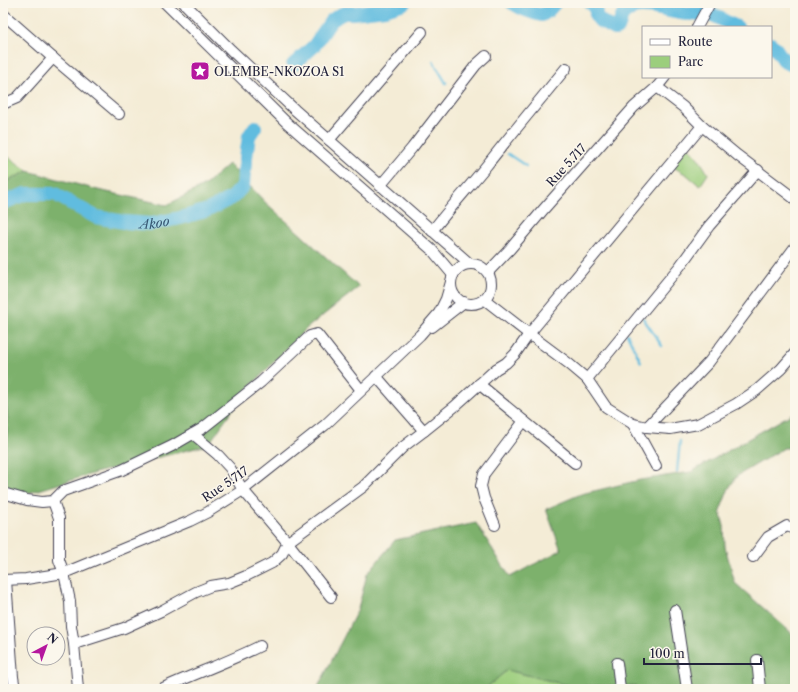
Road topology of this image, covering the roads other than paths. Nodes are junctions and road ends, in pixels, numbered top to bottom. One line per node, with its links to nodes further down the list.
1 (166, 3): 23 (street)
2 (184, 3): 15 (street)
3 (710, 4): 5 (street)
4 (3, 14): 8 (street)
5 (698, 26)
6 (422, 32): 15 (street)
7 (486, 56): 17 (street)
8 (53, 58): 12 (street); 13 (street)
9 (566, 68): 19 (street)
10 (665, 78): 11 (street, Rue 5.717)
11 (657, 87): 14 (street); 22 (street, Rue 5.717)
12 (3, 104)
13 (119, 114)
14 (702, 126): 16 (street); 26 (street)
15 (329, 140): 17 (street)
16 (758, 170): 18 (street); 30 (street)
17 (380, 186): 19 (street)
18 (795, 199)
19 (432, 231): 21 (street)
20 (795, 247): 35 (street)
21 (469, 264): 22 (street); 23 (street)
22 (488, 272): 24 (street)
23 (452, 279): 25 (street); 27 (street, Rue 5.717)
24 (484, 299): 25 (street); 26 (street)
25 (464, 302): 27 (street, Rue 5.717)
26 (529, 334): 30 (street); 31 (street)
27 (420, 335): 29 (street, Rue 5.717)
28 (795, 354): 35 (street)
29 (376, 376): 32 (street, Rue 5.717); 36 (street)
30 (587, 379): 34 (street)
31 (479, 384): 33 (street); 36 (street)
32 (361, 390): 37 (street); 40 (street, Rue 5.717)
33 (524, 421): 38 (street); 43 (street)
34 (633, 424): 35 (street); 39 (street)
35 (647, 427)
36 (424, 431): 45 (street)
37 (193, 434): 40 (street); 42 (street)
38 (575, 463)
39 (656, 466)
40 (243, 490): 45 (street); 47 (street, Rue 5.717)
41 (3, 493): 42 (street)
42 (53, 501): 47 (street)
43 (495, 525)
44 (795, 529): 46 (street)
45 (289, 544): 49 (street); 51 (street)
46 (753, 557)
47 (64, 573): 48 (street, Rue 5.717); 51 (street)
48 (4, 580): 55 (street)
49 (331, 596)
50 (675, 610): 59 (street)
51 (74, 644): 56 (street)
52 (260, 646): 57 (street)
53 (757, 660): 60 (street)
54 (617, 663): 58 (street)
55 (15, 689)
56 (78, 689)
57 (161, 689)
58 (620, 689)
59 (687, 689)
60 (760, 689)

